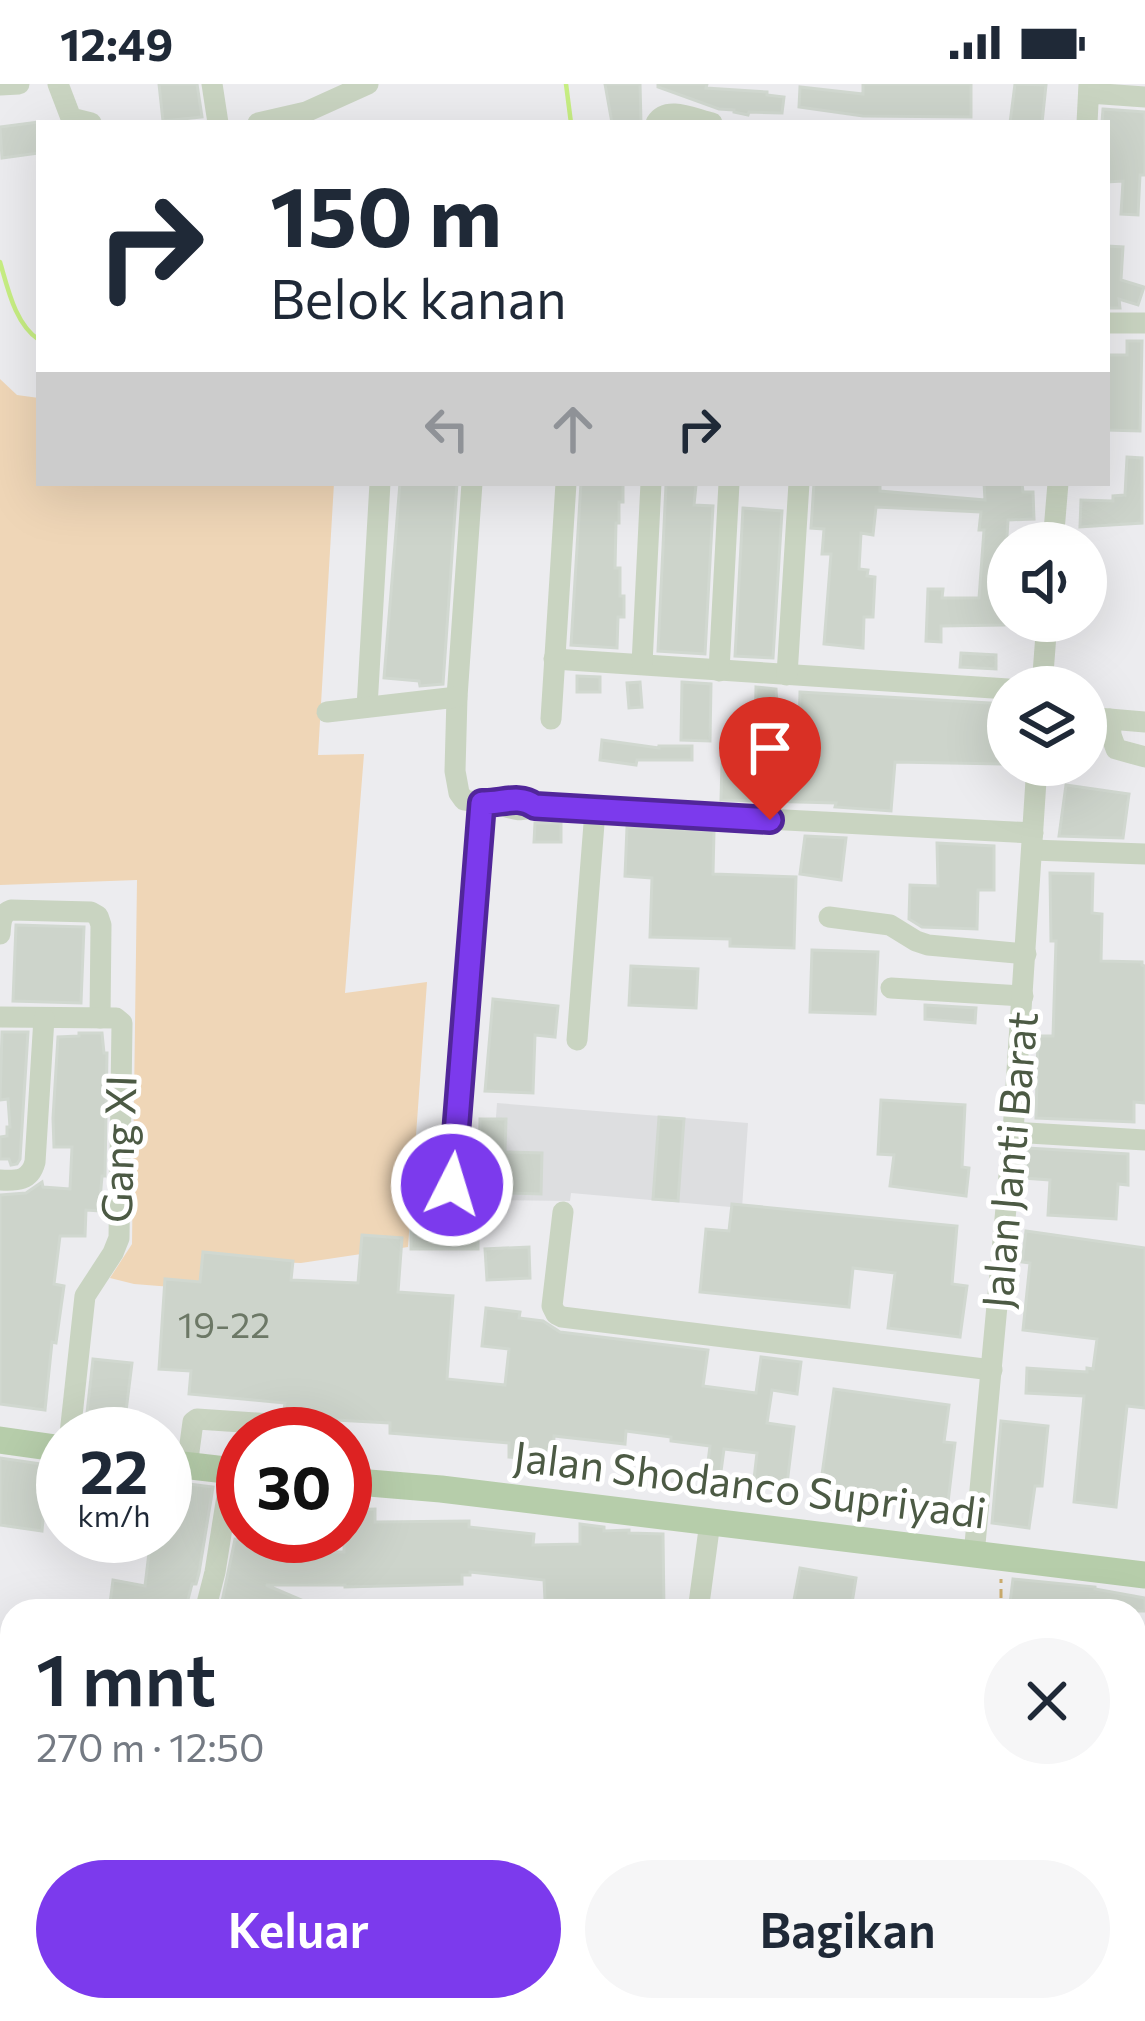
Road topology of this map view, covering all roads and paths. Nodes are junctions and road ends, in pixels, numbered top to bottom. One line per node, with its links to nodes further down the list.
1 (19, 84): 5 (street)
2 (58, 84): 10 (street)
3 (212, 84): 11 (street)
4 (368, 84): 7 (street)
5 (0, 85)
6 (1089, 88): 8 (street); 14 (street)
7 (336, 92): 9 (street)
8 (1145, 97)
9 (307, 117)
10 (77, 120)
11 (218, 120)
12 (657, 120): 13 (street)
13 (698, 120)
14 (1087, 120)
15 (1110, 323): 16 (street)
16 (1145, 323)
17 (380, 486): 31 (street)
18 (472, 486): 30 (street)
19 (566, 486): 25 (street)
20 (651, 486): 26 (street)
21 (729, 486): 27 (street)
22 (799, 486): 28 (street)
23 (1058, 486): 24 (street)
24 (1054, 522)
25 (554, 659): 26 (street); 33 (street)
26 (642, 664): 27 (street)
27 (719, 671): 28 (street)
28 (788, 675): 29 (street)
29 (987, 688)
30 (457, 697): 31 (street); 39 (street)
31 (367, 707): 32 (street)
32 (327, 712)
33 (551, 719)
34 (1107, 719): 35 (street)
35 (1110, 719): 36 (street); 37 (street)
36 (1145, 722)
37 (1145, 757)
38 (1036, 786): 41 (street, Jalan Janti Barat)
39 (490, 804): 40 (street); 55 (street)
40 (596, 811): 41 (street); 51 (street)
41 (1032, 842): 42 (street); 45 (street, Jalan Janti Barat)
42 (1145, 854)
43 (829, 916): 45 (street)
44 (0, 934): 50 (street, Gang XI)
45 (1026, 954): 47 (street, Jalan Janti Barat)
46 (891, 988): 47 (street)
47 (1023, 996): 52 (street, Jalan Janti Barat)
48 (0, 1017): 49 (street, Gang XI)
49 (44, 1018): 50 (street, Gang XI); 54 (street)
50 (100, 1018): 58 (street, Gang XI)
51 (577, 1040)
52 (1012, 1132): 53 (street); 57 (street, Jalan Janti Barat)
53 (1145, 1140)
54 (0, 1180)
55 (452, 1185)
56 (562, 1213): 57 (street)
57 (992, 1370): 63 (street, Jalan Janti Barat)
58 (73, 1407)
59 (0, 1440): 60 (main road)
60 (36, 1445)
61 (372, 1484): 62 (main road, Jalan Shodanco Supriyadi)
62 (710, 1522): 63 (main road, Jalan Shodanco Supriyadi); 67 (street)
63 (974, 1555): 65 (main road, Jalan Shodanco Supriyadi)
64 (217, 1563): 66 (street)
65 (1145, 1575)
66 (208, 1599)
67 (700, 1599)

